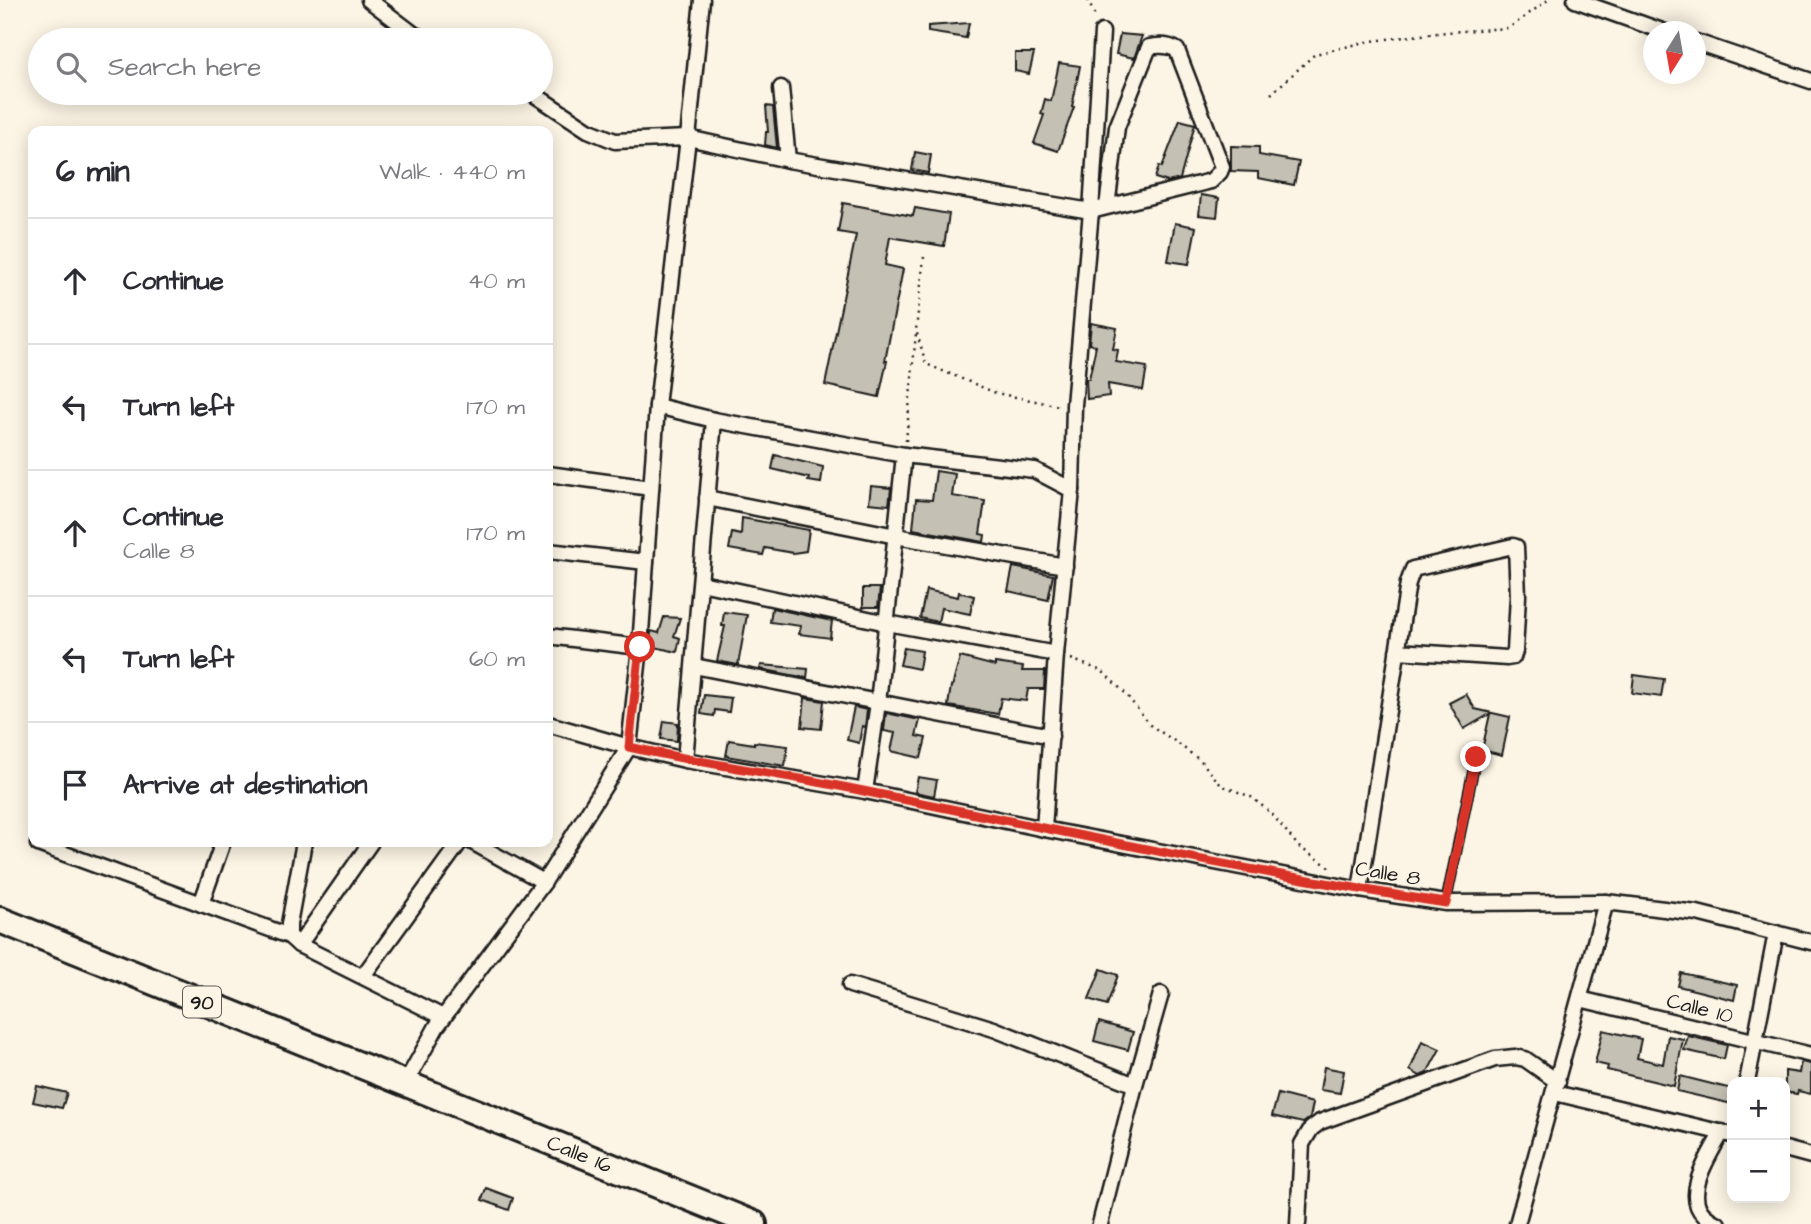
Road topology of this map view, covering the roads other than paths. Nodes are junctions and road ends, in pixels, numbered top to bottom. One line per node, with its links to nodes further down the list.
1 (369, 0): 5 (street)
2 (702, 0): 11 (street)
3 (1575, 0): 4 (street)
4 (1643, 24)
5 (406, 28)
6 (1102, 32): 14 (street)
7 (1706, 45): 8 (street)
8 (1811, 81)
9 (782, 88): 12 (street)
10 (550, 105): 11 (street)
11 (688, 138): 12 (street); 15 (street)
12 (788, 160): 14 (street)
13 (1107, 207): 13 (street); 14 (street)
14 (1091, 211): 20 (street)
15 (657, 406): 16 (street); 19 (street)
16 (714, 421): 17 (street); 21 (street)
17 (904, 455): 20 (street); 22 (street)
18 (553, 475): 19 (street)
19 (651, 488): 24 (street)
20 (1072, 490): 25 (street)
21 (707, 498): 22 (street); 26 (street)
22 (896, 536): 25 (street); 27 (street)
23 (553, 552): 24 (street)
24 (646, 562): 29 (street)
25 (1065, 566): 31 (street)
26 (701, 583): 27 (street); 32 (street)
27 (887, 623): 31 (street); 33 (street)
28 (553, 637): 29 (street)
29 (640, 647): 36 (street)
30 (1397, 651): 30 (street); 48 (street)
31 (1056, 654): 35 (street)
32 (694, 666): 33 (street); 38 (street)
33 (878, 704): 35 (street); 39 (street)
34 (553, 725): 36 (street, Calle 8)
35 (1051, 736): 40 (street)
36 (629, 747): 38 (street, Calle 8); 47 (street)
37 (1476, 757): 50 (lane)
38 (685, 760): 39 (street, Calle 8)
39 (865, 791): 40 (street, Calle 8)
40 (1044, 829): 48 (street, Calle 8)
41 (46, 847): 51 (street)
42 (220, 847): 51 (street)
43 (303, 847): 54 (street)
44 (367, 847): 54 (street)
45 (456, 847): 56 (street)
46 (481, 847): 47 (street)
47 (544, 881): 60 (street)
48 (1360, 888): 50 (street, Calle 8)
49 (1606, 902): 50 (street, Calle 8); 53 (street, Calle 8); 59 (street)
50 (1446, 903)
51 (201, 904): 54 (street)
52 (0, 920): 64 (highway, 90)
53 (1776, 933): 55 (street, Calle 8); 61 (street)
54 (294, 940): 56 (street)
55 (1811, 942)
56 (363, 976): 60 (street)
57 (850, 985): 65 (street)
58 (1161, 994): 65 (street)
59 (1580, 999): 61 (street, Calle 10); 66 (street)
60 (440, 1021): 64 (street)
61 (1755, 1042): 62 (street, Calle 10); 63 (street)
62 (1811, 1055)
63 (1748, 1077)
64 (405, 1084): 70 (highway, Calle 16 / 90)
65 (1135, 1085): 71 (street)
66 (1556, 1088): 67 (street); 72 (street); 73 (street)
67 (1727, 1134): 74 (street)
68 (1790, 1150): 69 (street)
69 (1811, 1156)
70 (739, 1221)
71 (1100, 1224)
72 (1298, 1224)
73 (1517, 1224)
74 (1718, 1224)

